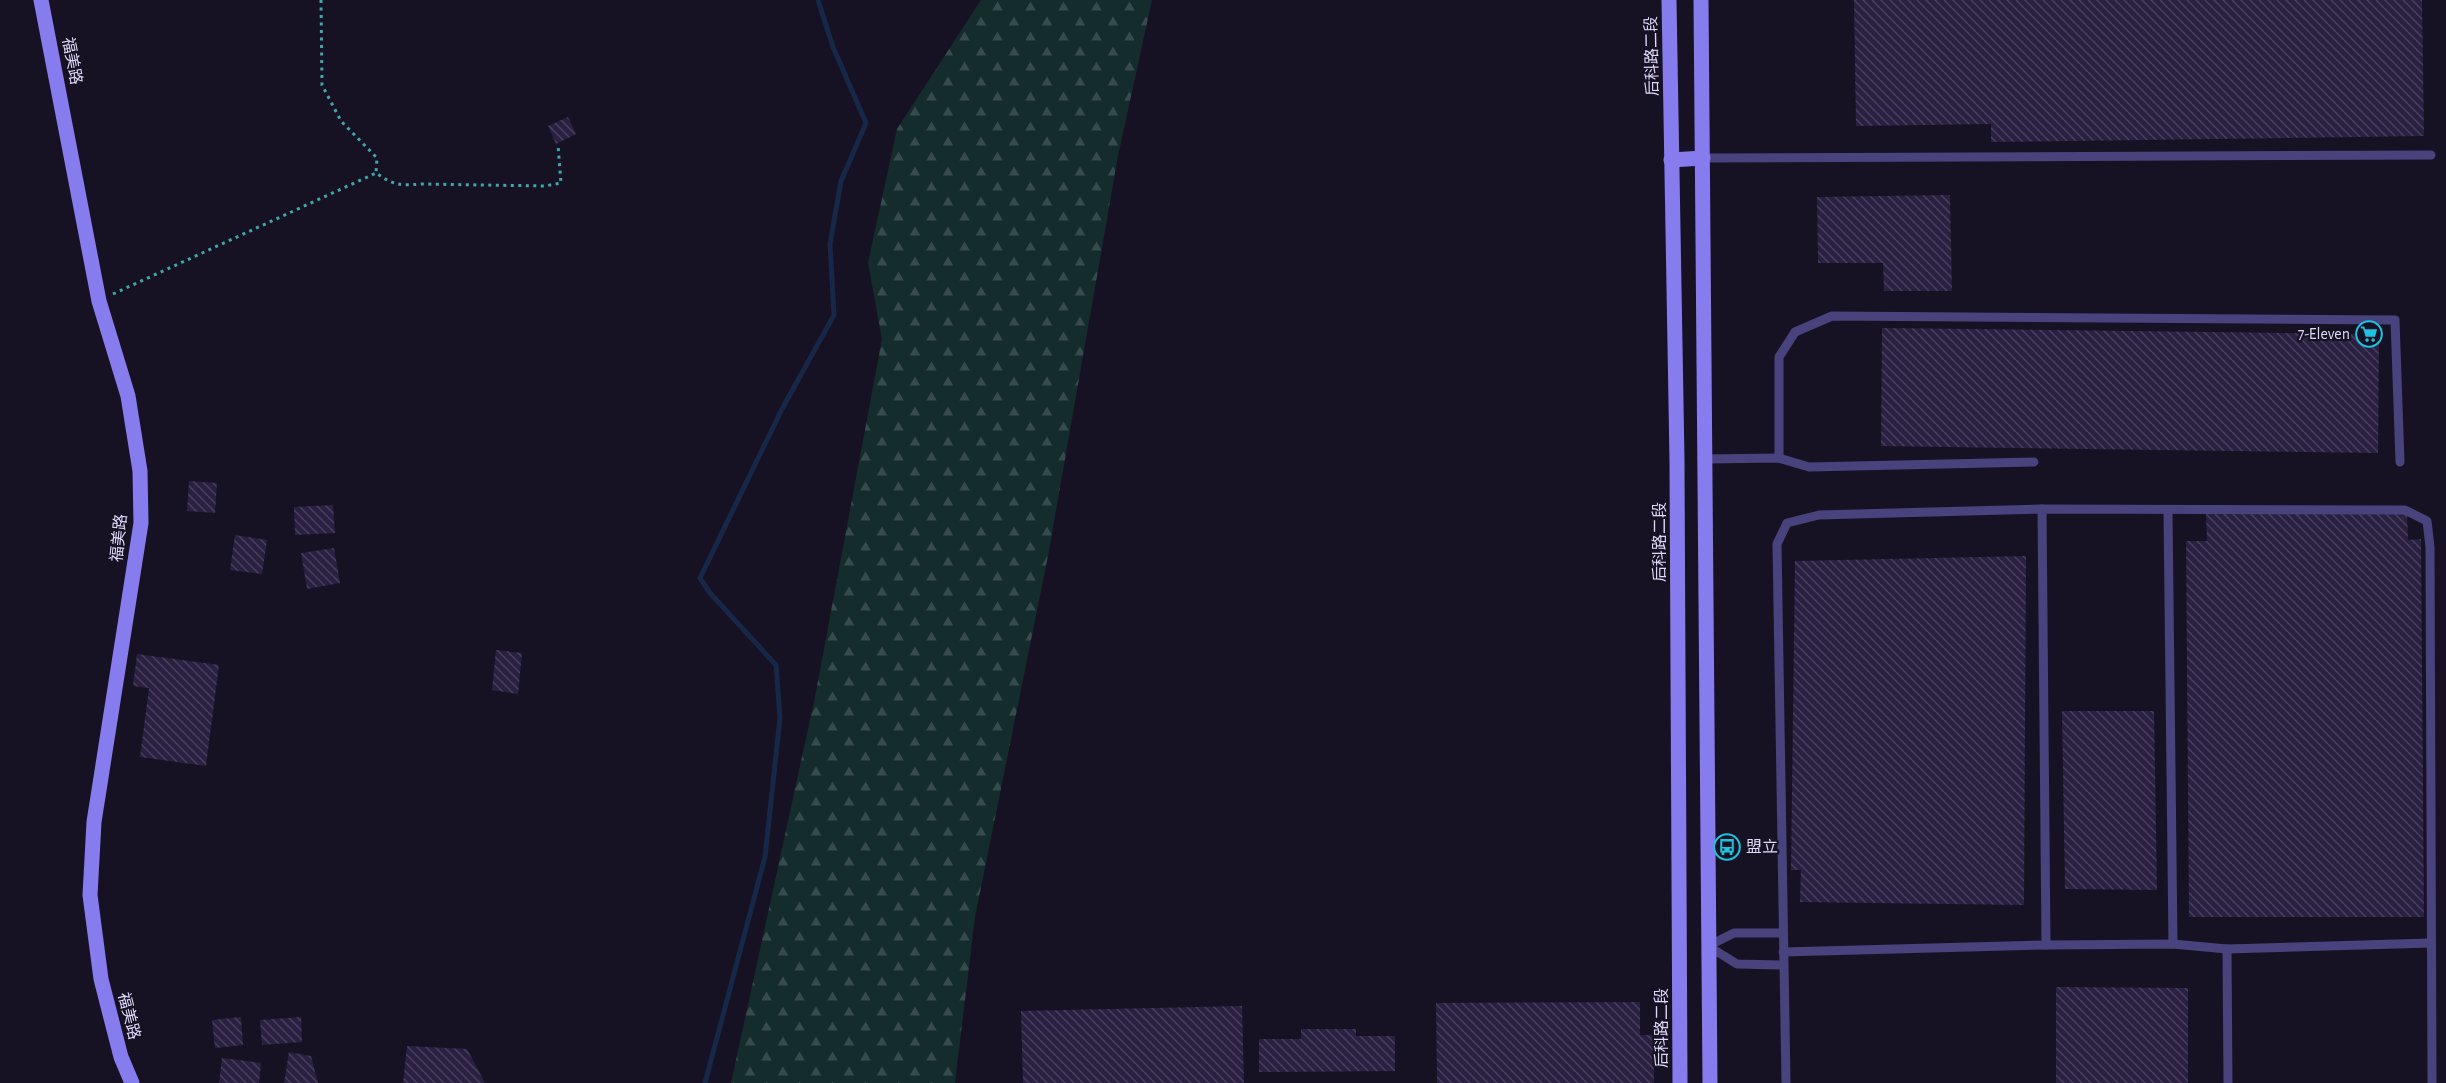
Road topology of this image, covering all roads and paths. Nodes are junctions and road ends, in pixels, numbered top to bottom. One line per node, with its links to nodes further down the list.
1 (42, 0): 10 (street, 福美路)
2 (321, 0): 9 (path)
3 (1669, 0): 8 (street, 后科路二段)
4 (1701, 0): 7 (street)
5 (558, 145): 9 (path)
6 (2431, 155): 7 (lane)
7 (1703, 158): 8 (street); 12 (street)
8 (1671, 159): 21 (street, 后科路二段)
9 (376, 172): 10 (path)
10 (99, 301): 26 (street, 福美路)
11 (1779, 458): 12 (lane); 13 (lane); 14 (lane)
12 (1705, 459): 22 (street)
13 (2034, 462)
14 (2400, 462)
15 (2042, 509): 16 (lane); 17 (lane); 20 (lane)
16 (2168, 511): 18 (lane); 19 (lane)
17 (1784, 933): 22 (lane); 24 (lane)
18 (2430, 943): 23 (lane); 31 (lane)
19 (2173, 944): 20 (lane); 23 (lane)
20 (2046, 945): 24 (lane)
21 (1680, 946): 22 (street); 27 (street, 后科路二段)
22 (1708, 946): 25 (lane); 28 (street)
23 (2227, 950): 30 (lane)
24 (1783, 952): 25 (lane)
25 (1783, 965): 29 (lane)
26 (132, 1083)
27 (1680, 1083)
28 (1710, 1083)
29 (1786, 1083)
30 (2228, 1083)
31 (2432, 1083)

